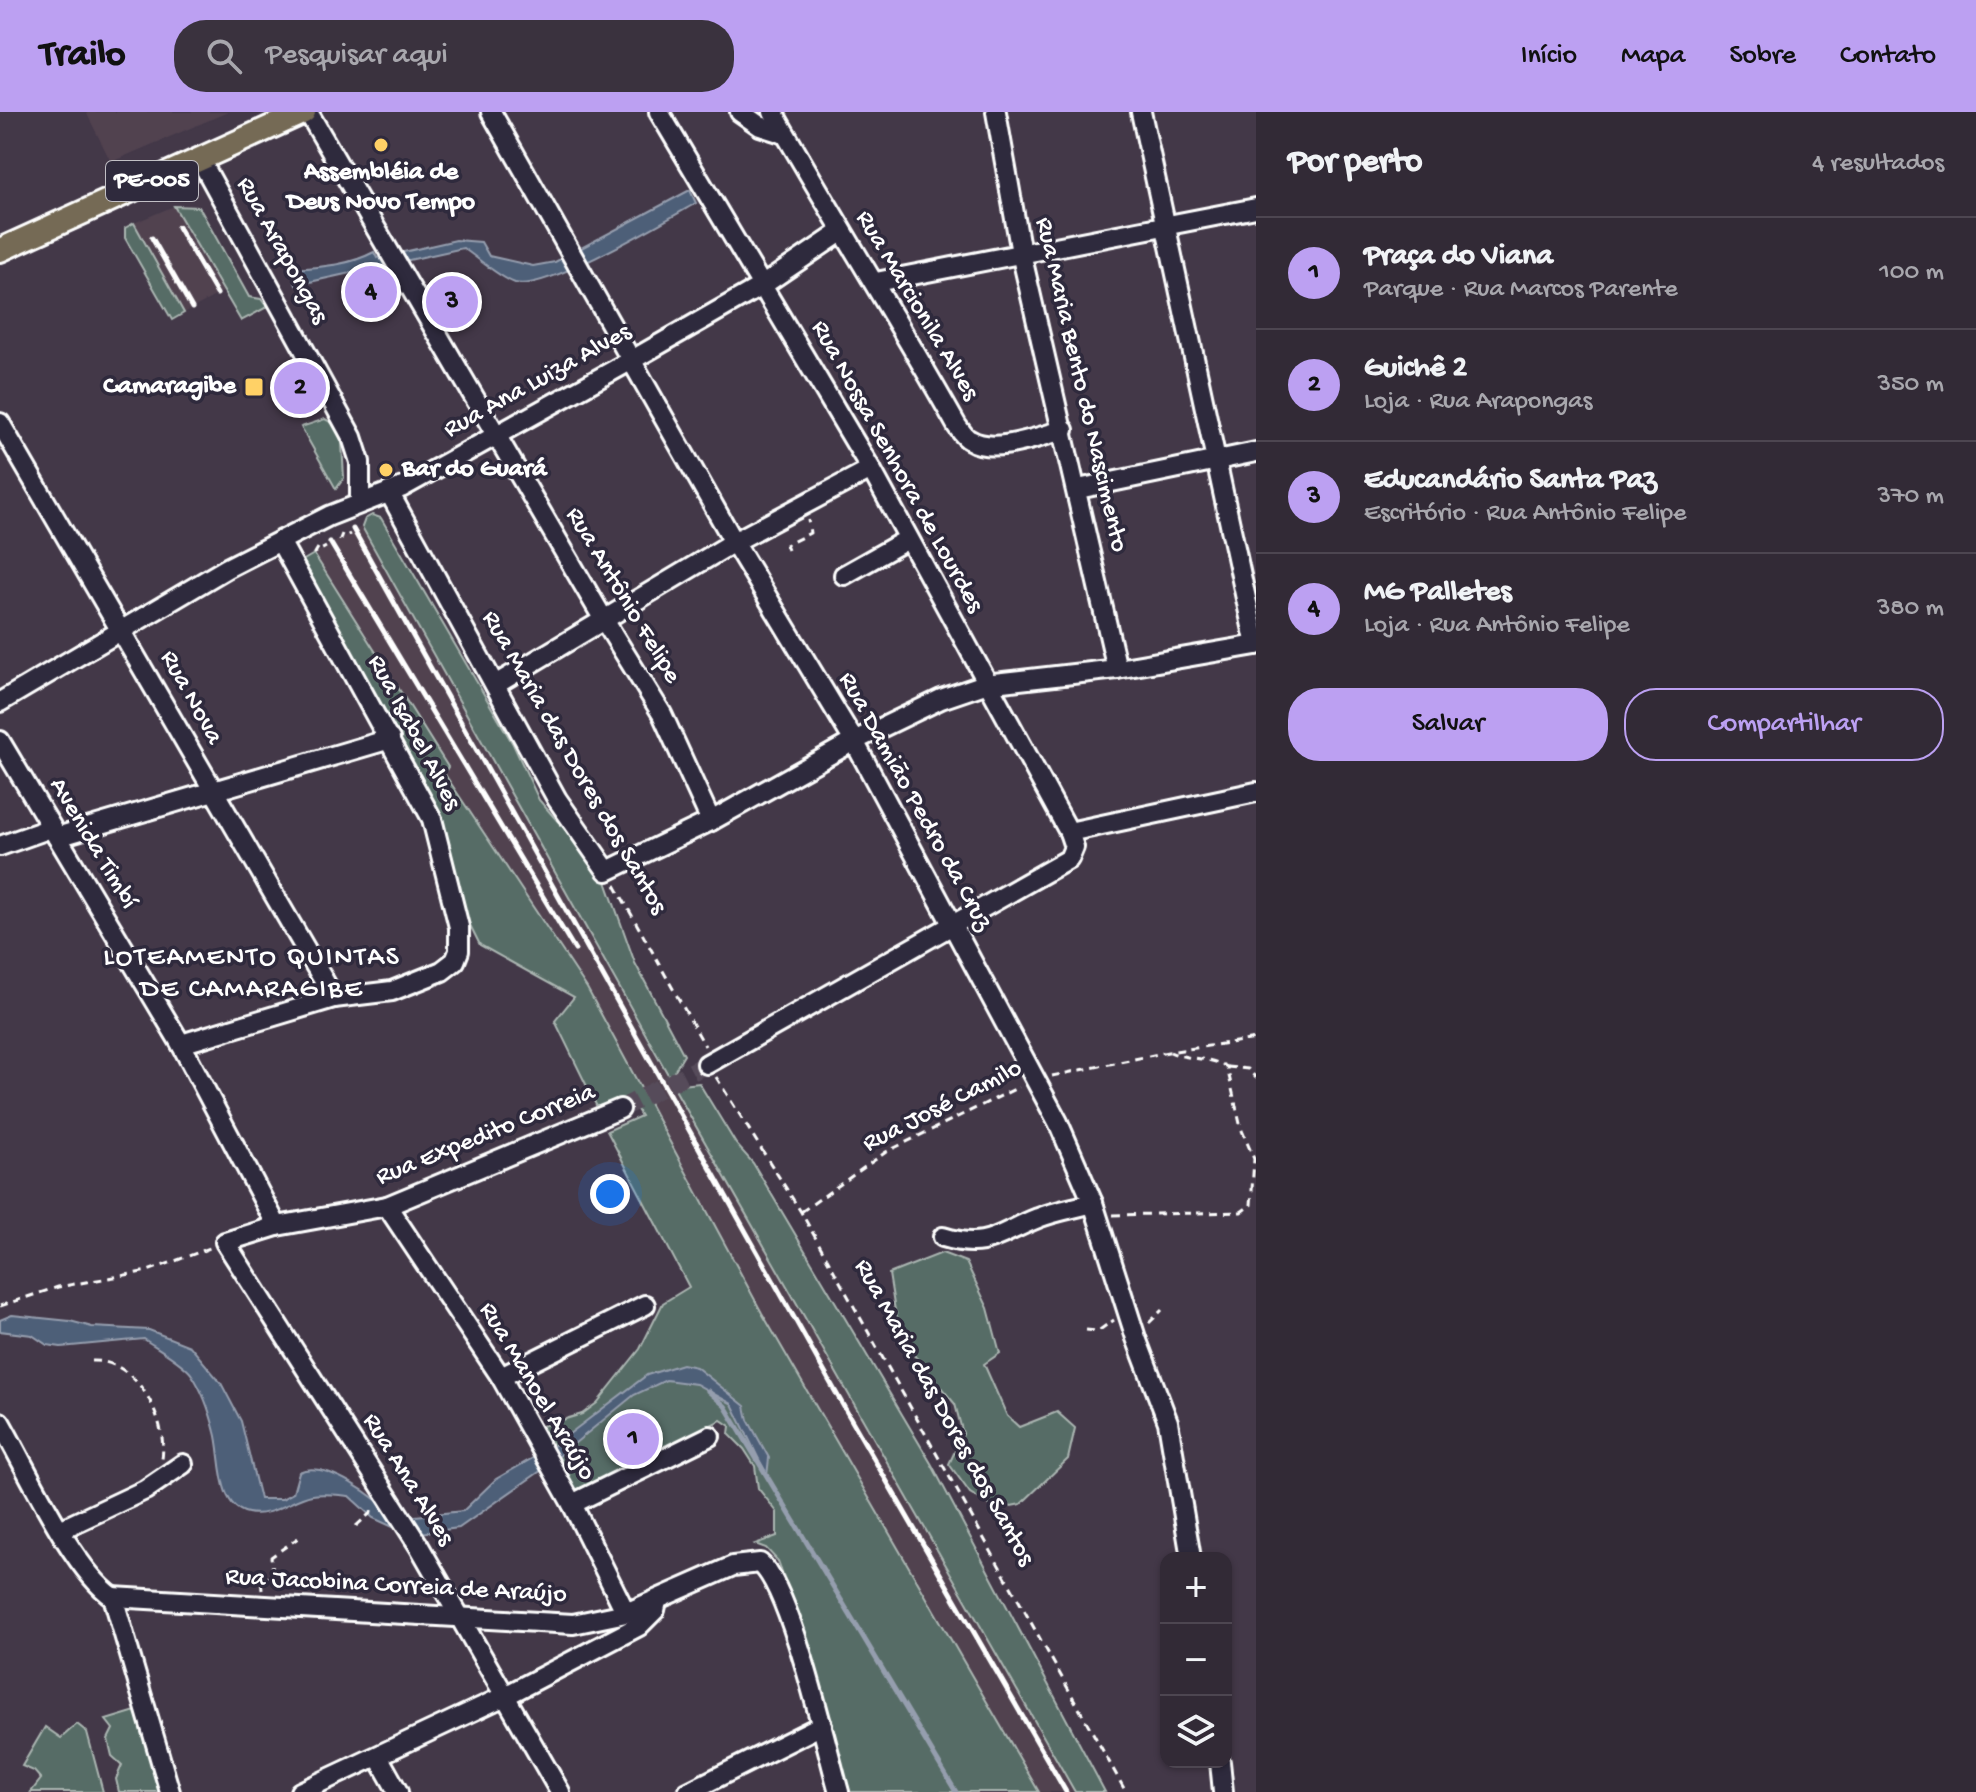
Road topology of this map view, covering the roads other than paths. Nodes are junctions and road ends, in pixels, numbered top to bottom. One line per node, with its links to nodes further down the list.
1 (306, 112): 9 (main road, PE-005); 20 (street, Rua Antônio Felipe)
2 (491, 112): 17 (street, Rua Damião Pedro da Cruz)
3 (659, 112): 16 (street, Rua Nossa Senhora de Lourdes)
4 (740, 112): 8 (street)
5 (773, 112): 8 (street, Rua Marcionila Alves)
6 (996, 112): 14 (street, Rua Maria Bento do Nascimento)
7 (1141, 112): 11 (street)
8 (785, 134): 12 (street, Rua Marcionila Alves)
9 (200, 159): 13 (main road, PE-005); 26 (street, Rua Arapongas)
10 (1256, 208): 11 (street)
11 (1164, 226): 14 (street); 22 (street)
12 (841, 232): 15 (street, Rua Marcionila Alves); 16 (street, Rua Ana Luiza Alves)
13 (0, 250)
14 (1021, 253): 15 (street); 19 (street, Rua Maria Bento do Nascimento)
15 (876, 282): 19 (street, Rua Marcionila Alves)
16 (763, 285): 17 (street, Rua Ana Luiza Alves); 23 (street, Rua Nossa Senhora de Lourdes)
17 (632, 360): 20 (street, Rua Ana Luiza Alves); 29 (street, Rua Damião Pedro da Cruz)
18 (0, 423): 32 (street, Rua Nova)
19 (1064, 430): 24 (street, Rua Maria Bento do Nascimento)
20 (497, 435): 25 (street, Rua Ana Luiza Alves); 31 (street, Rua Antônio Felipe)
21 (1256, 452): 22 (street)
22 (1215, 462): 24 (street); 33 (street)
23 (871, 469): 27 (street, Rua Nossa Senhora de Lourdes); 29 (street)
24 (1078, 489): 34 (street, Rua Maria Bento do Nascimento)
25 (389, 492): 26 (street, Rua Ana Luiza Alves); 36 (street, Rua Maria das Dores dos Santos)
26 (360, 502): 28 (street, Rua Ana Luiza Alves)
27 (908, 539): 30 (street); 35 (street, Rua Nossa Senhora de Lourdes)
28 (280, 541): 32 (street, Rua Ana Luiza Alves); 38 (street, Rua Isabel Alves)
29 (734, 542): 31 (street); 40 (street, Rua Damião Pedro da Cruz)
30 (844, 575)
31 (604, 620): 36 (street); 43 (street, Rua Antônio Felipe)
32 (123, 631): 37 (street, Rua Ana Luiza Alves); 41 (street, Rua Nova)
33 (1256, 645): 34 (street)
34 (1117, 669): 35 (street)
35 (985, 684): 40 (street); 45 (street, Rua Nossa Senhora de Lourdes)
36 (495, 685): 43 (street, Rua Maria das Dores dos Santos)
37 (0, 702)
38 (390, 739): 41 (street); 48 (street, Rua Isabel Alves)
39 (0, 741): 44 (street, Avenida Timbí)
40 (854, 741): 43 (street); 47 (street, Rua Damião Pedro da Cruz)
41 (211, 791): 44 (street); 48 (street, Rua Nova)
42 (1255, 794): 45 (street)
43 (711, 821)
44 (54, 832): 46 (street); 49 (street, Avenida Timbí)
45 (1069, 832): 47 (street, Rua Nossa Senhora de Lourdes)
46 (0, 846)
47 (953, 927): 50 (street); 53 (street, Rua Damião Pedro da Cruz)
48 (334, 998): 49 (street, Rua Isabel Alves)
49 (181, 1044): 54 (street, Avenida Timbí)
50 (710, 1062)
51 (620, 1109): 52 (street, Rua Expedito Correia)
52 (387, 1206): 54 (street, Rua Expedito Correia); 58 (street, Rua Manoel Araújo)
53 (1095, 1210): 55 (street); 64 (street, Rua Damião Pedro da Cruz)
54 (277, 1226): 56 (street, Rua Expedito Correia)
55 (943, 1237)
56 (225, 1242): 68 (street, Rua Ana Alves)
57 (645, 1305): 58 (street)
58 (501, 1377): 62 (street, Rua Manoel Araújo)
59 (0, 1422): 63 (street)
60 (710, 1436): 62 (street)
61 (183, 1464): 63 (street)
62 (572, 1504): 67 (street, Rua Manoel Araújo)
63 (60, 1530): 65 (street)
64 (1190, 1552)
65 (113, 1597): 68 (street, Rua Jacobina Correia de Araújo); 73 (street)
66 (657, 1601): 67 (street, Rua Jacobina Correia de Araújo); 69 (street); 70 (street, Rua Jacobina Correia de Araújo)
67 (626, 1613): 68 (street, Rua Jacobina Correia de Araújo)
68 (462, 1618): 69 (street, Rua Ana Alves)
69 (507, 1695): 71 (street); 76 (street, Rua Ana Alves)
70 (822, 1725): 77 (street); 78 (street)
71 (379, 1758): 74 (street); 75 (street)
72 (1221, 1768): 79 (street)
73 (170, 1792)
74 (300, 1792)
75 (398, 1792)
76 (560, 1792)
77 (688, 1792)
78 (839, 1792)
79 (1223, 1792)

